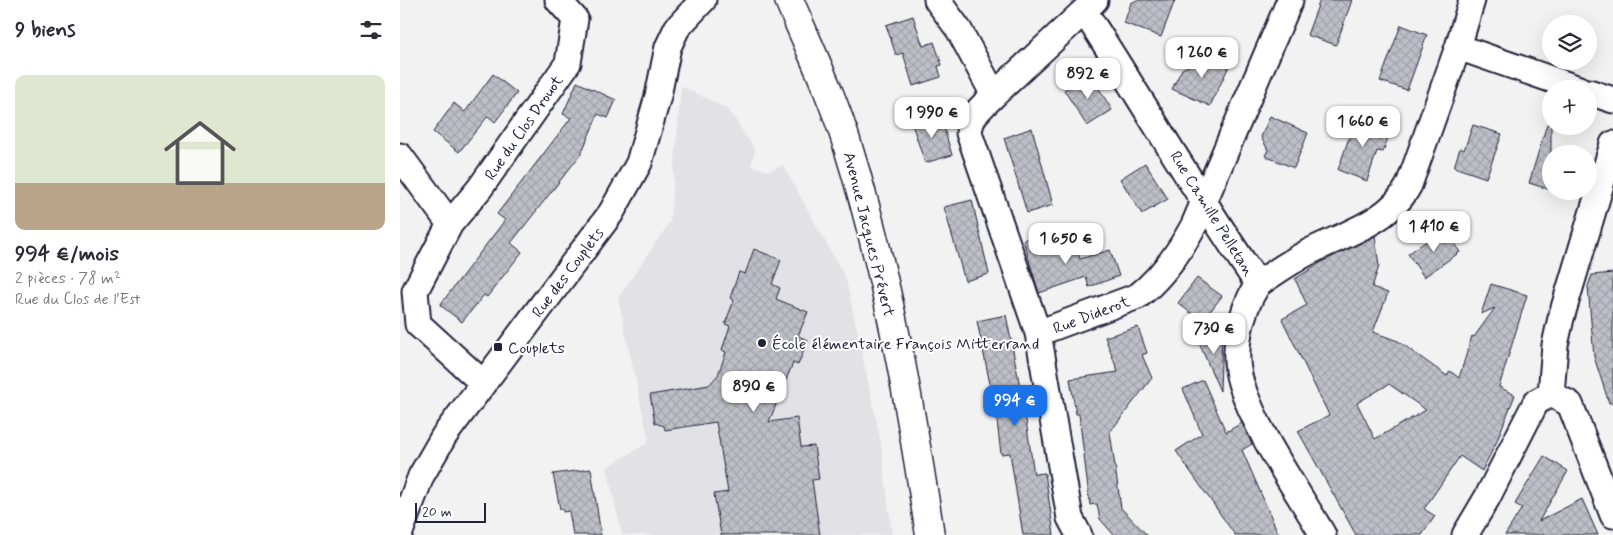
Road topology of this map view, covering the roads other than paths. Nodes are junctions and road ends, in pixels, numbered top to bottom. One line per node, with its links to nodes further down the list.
1 (558, 0): 16 (street, Rue du Clos Drouot)
2 (703, 0): 19 (street, Rue des Couplets)
3 (789, 0): 23 (main road, Avenue Jacques Prévert)
4 (937, 0): 11 (street)
5 (1290, 0): 15 (street, Rue Diderot)
6 (1472, 0): 8 (street)
7 (1090, 5): 11 (street, Rue Camille Pelletan); 15 (street, Rue Camille Pelletan)
8 (1458, 47): 9 (street); 17 (street)
9 (1553, 80)
10 (1597, 95): 12 (street)
11 (994, 96): 18 (street, Rue Camille Pelletan)
12 (1613, 100)
13 (1613, 144): 20 (street)
14 (400, 156): 16 (street)
15 (1204, 202): 17 (street, Rue Camille Pelletan); 18 (street, Rue Diderot)
16 (450, 224): 19 (street, Rue du Clos Drouot)
17 (1258, 284): 25 (street, Rue Camille Pelletan)
18 (1038, 333): 24 (street, Rue Camille Pelletan)
19 (484, 384): 22 (street, Rue des Couplets)
20 (1551, 394): 21 (street); 26 (street)
21 (1613, 515)
22 (400, 532)
23 (930, 535)
24 (1079, 535)
25 (1323, 535)
26 (1465, 535)

